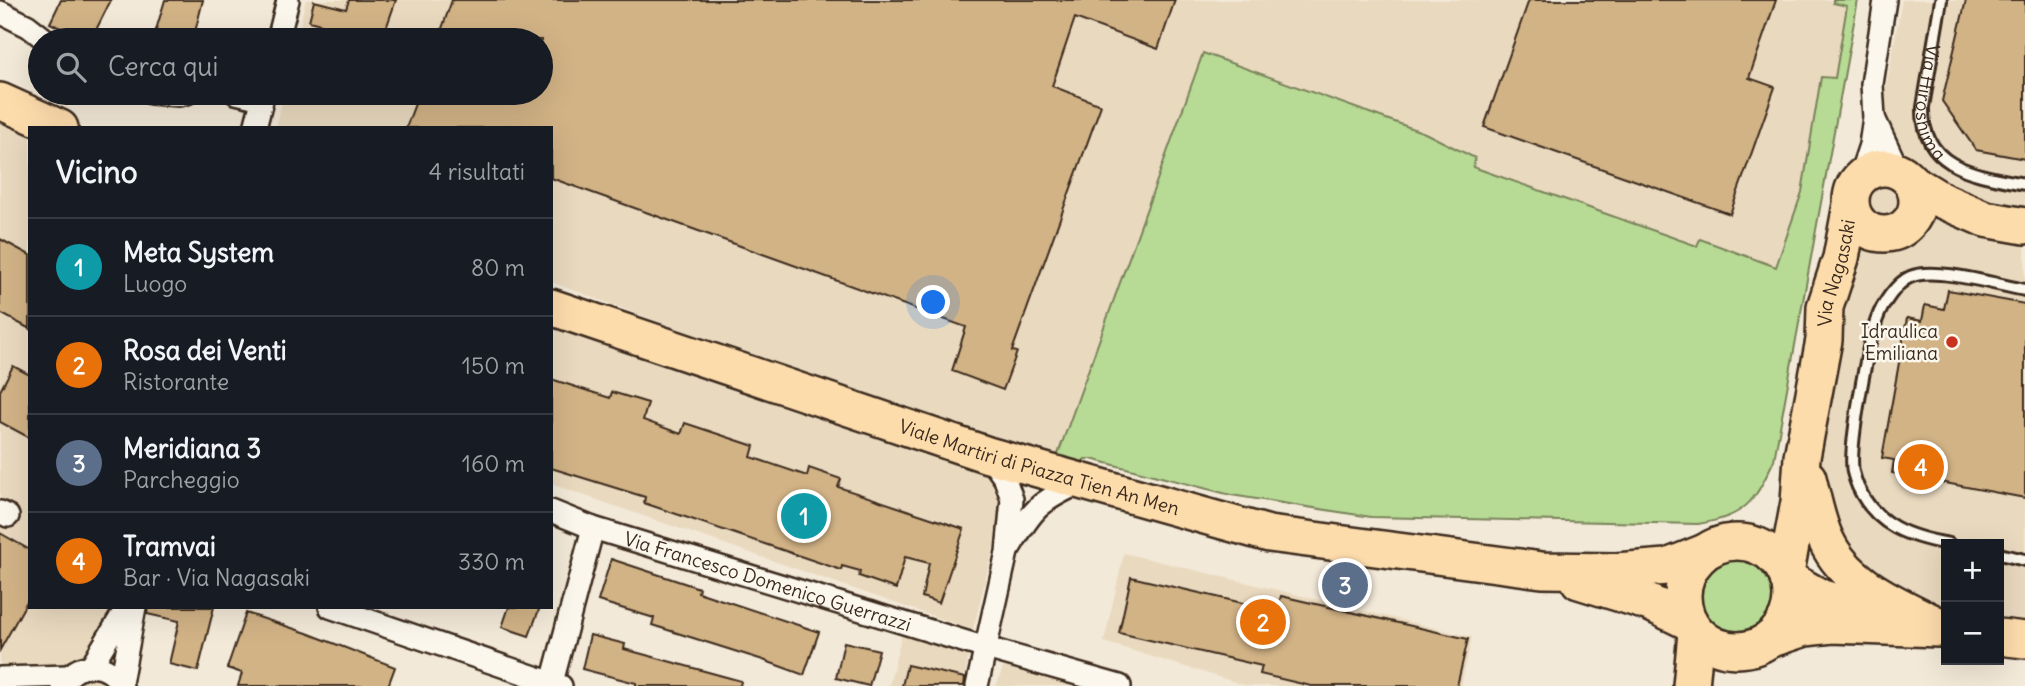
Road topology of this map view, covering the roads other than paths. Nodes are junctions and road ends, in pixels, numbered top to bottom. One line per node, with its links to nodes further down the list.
1 (288, 0): 6 (street)
2 (1885, 0): 9 (street, Via Nagasaki)
3 (1941, 0): 13 (lane, Via Hiroshima)
4 (0, 12): 5 (street)
5 (31, 28)
6 (281, 28)
7 (0, 101): 10 (main road)
8 (261, 105): 11 (street)
9 (1874, 118): 12 (street, Via Nagasaki); 14 (street, Via Nagasaki)
10 (56, 126)
11 (256, 126)
12 (1906, 178): 14 (main road); 15 (main road); 17 (main road, Via Nagasaki)
13 (2025, 184)
14 (1854, 193): 17 (main road, Via Nagasaki); 20 (main road, Via Nagasaki)
15 (1985, 219): 16 (main road); 17 (main road)
16 (2025, 226)
17 (1900, 230): 20 (main road, Via Nagasaki)
18 (2025, 290): 27 (lane)
19 (553, 308): 21 (main road, Viale Martiri di Piazza Tien An Men)
20 (1824, 340): 22 (main road, Via Nagasaki)
21 (988, 455): 23 (main road, Viale Martiri di Piazza Tien An Men); 28 (street)
22 (1802, 457): 26 (main road, Via Nagasaki); 33 (main road, Via Nagasaki); 37 (main road)
23 (1080, 483): 28 (street); 32 (main road, Viale Martiri di Piazza Tien An Men)
24 (553, 512): 25 (street, Via Francesco Domenico Guerrazzi)
25 (593, 528): 44 (street, Via Francesco Domenico Guerrazzi); 49 (street)
26 (1740, 542): 29 (main road, Viale Martiri di Piazza Tien An Men); 33 (main road)
27 (1941, 542)
28 (1007, 552): 44 (street)
29 (1704, 552): 32 (main road, Viale Martiri di Piazza Tien An Men); 38 (main road)
30 (2004, 555): 31 (lane)
31 (2025, 559)
32 (1542, 570): 38 (main road, Viale Martiri di Piazza Tien An Men)
33 (1787, 575): 39 (main road); 43 (main road)
34 (126, 609): 45 (street)
35 (135, 609): 48 (street)
36 (336, 609): 49 (street)
37 (1941, 626)
38 (1692, 628): 43 (main road, Viale Martiri di Piazza Tien An Men); 52 (main road)
39 (1941, 628)
40 (1941, 629): 43 (main road)
41 (2004, 638): 42 (main road)
42 (2025, 640)
43 (1754, 645): 53 (main road)
44 (986, 648): 50 (street); 51 (street, Via Francesco Domenico Guerrazzi)
45 (91, 666): 47 (street); 48 (street)
46 (0, 678): 47 (street)
47 (65, 681)
48 (121, 684)
49 (555, 685)
50 (977, 686)
51 (1120, 686)
52 (1691, 686)
53 (1703, 686)

